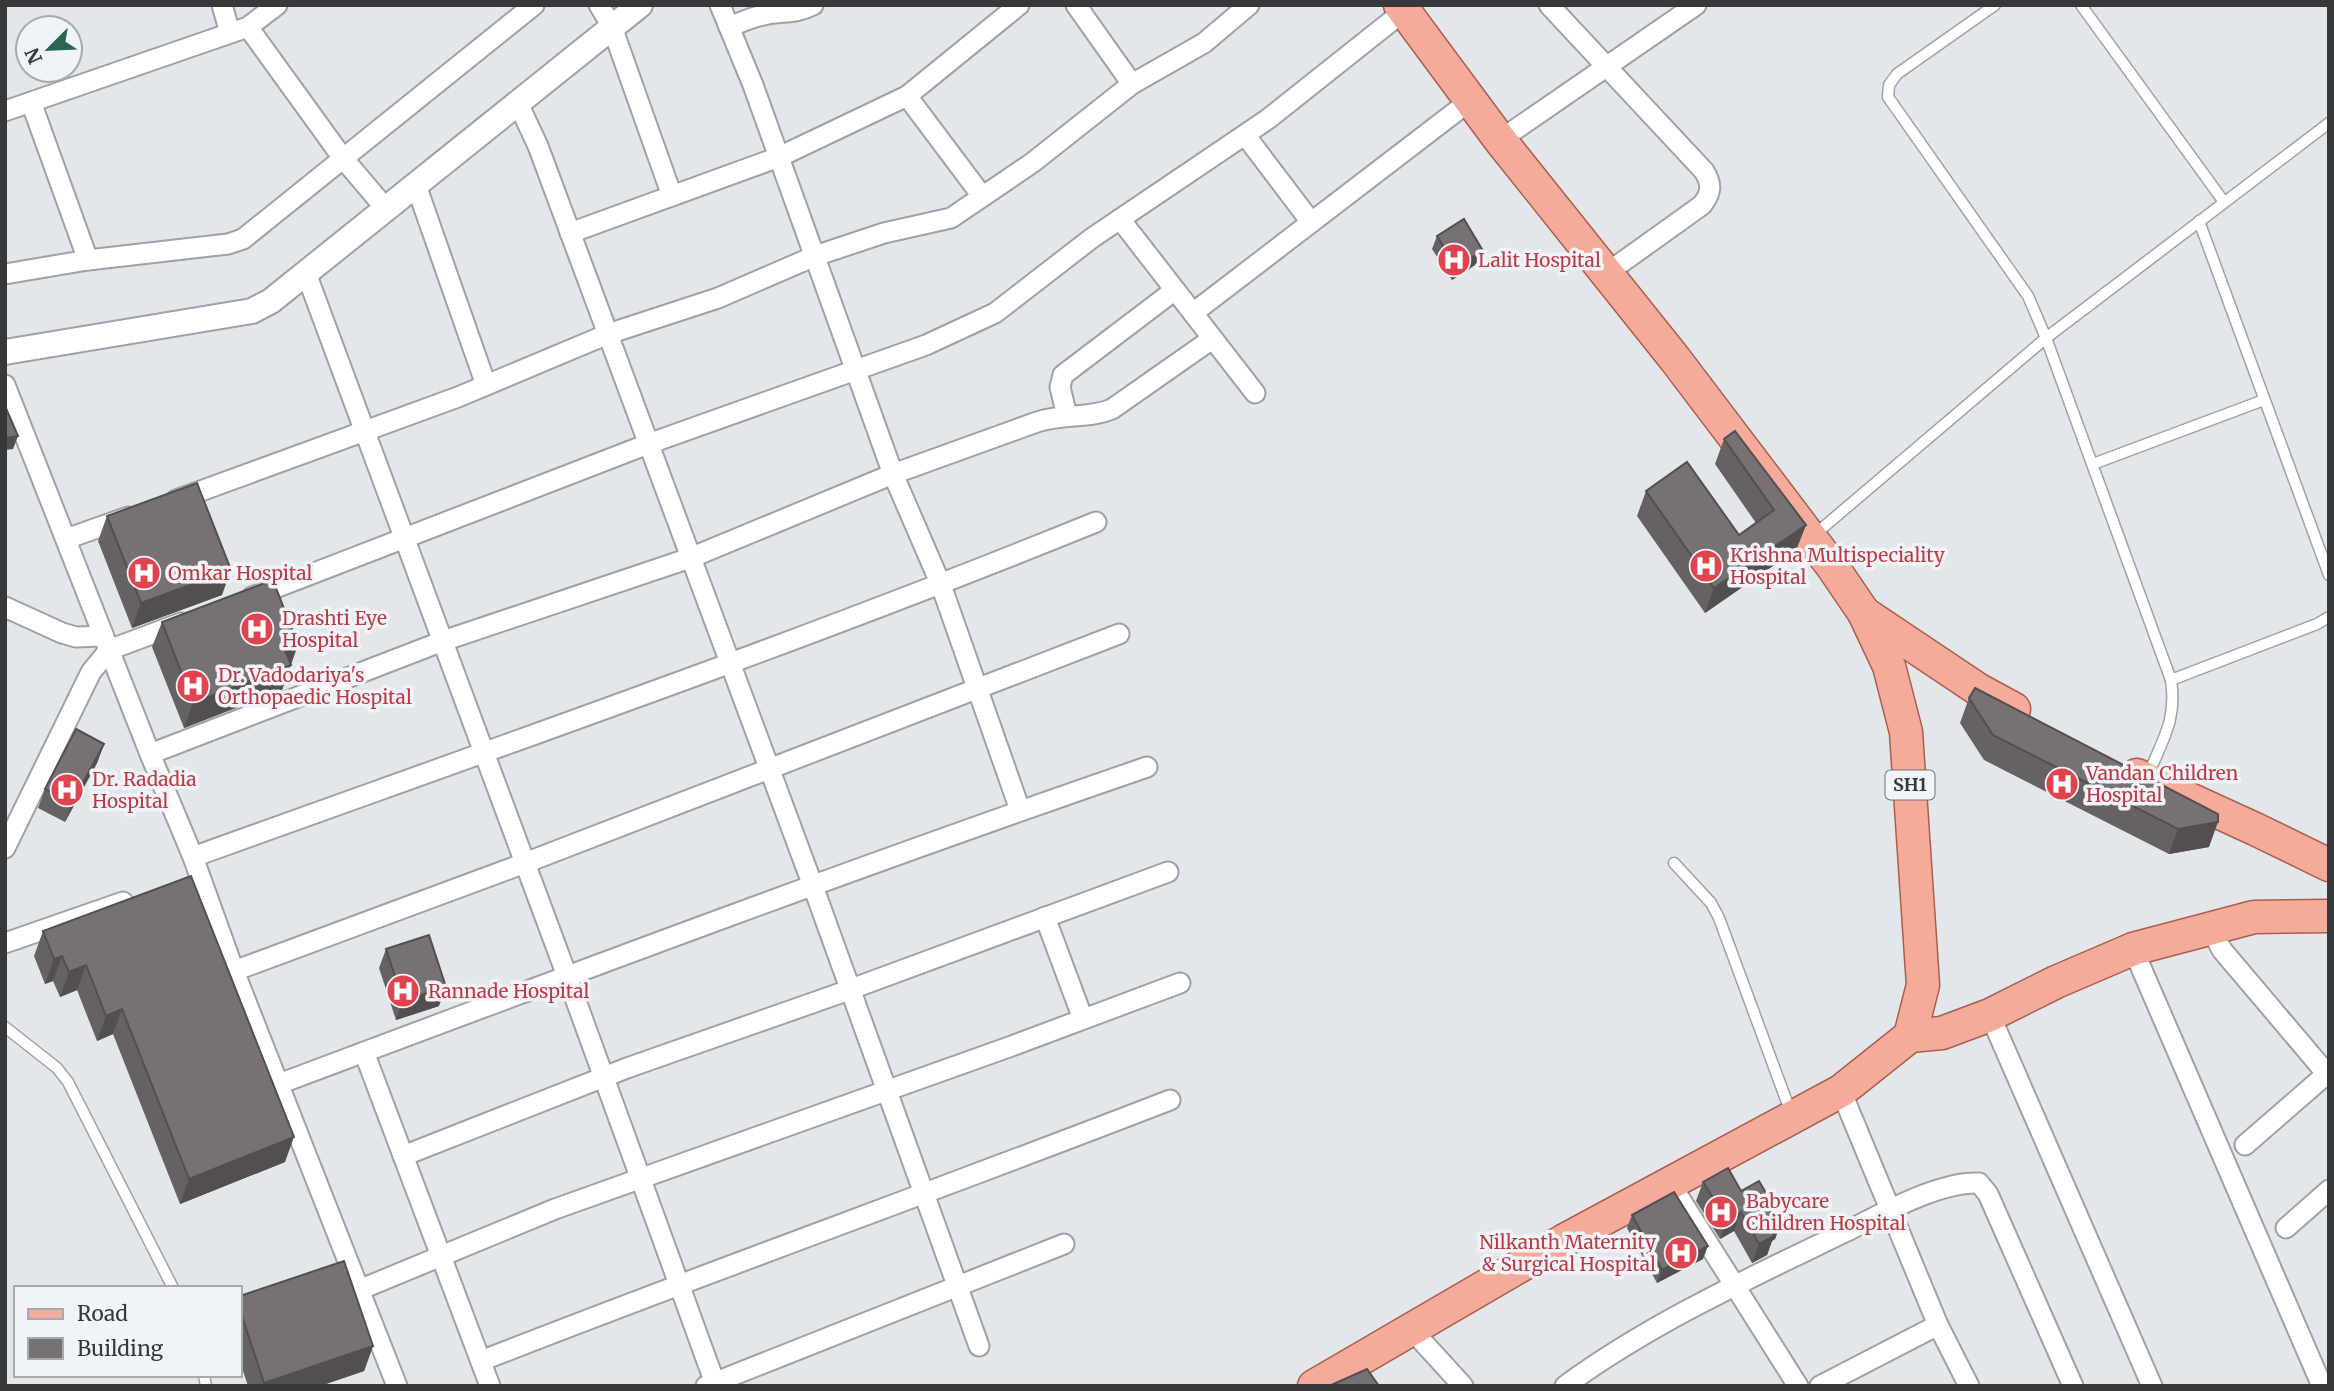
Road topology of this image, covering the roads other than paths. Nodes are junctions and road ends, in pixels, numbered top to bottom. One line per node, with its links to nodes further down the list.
1 (222, 5): 18 (street)
2 (277, 5): 18 (street)
3 (534, 5): 29 (street)
4 (600, 5): 16 (street)
5 (640, 5): 16 (street)
6 (720, 5): 17 (street)
7 (813, 5): 17 (street)
8 (1018, 5): 21 (street)
9 (1076, 5): 20 (street)
10 (1249, 5): 20 (street)
11 (1549, 5): 19 (street)
12 (1696, 5): 19 (street)
13 (1995, 5): 48 (lane)
14 (2081, 5): 34 (lane)
15 (1401, 8): 22 (main road, SH1); 27 (street)
16 (612, 27): 24 (street); 32 (street)
17 (729, 27): 30 (street)
18 (239, 30): 23 (street); 29 (street)
19 (1606, 67): 28 (street); 43 (street)
20 (1132, 84): 33 (street)
21 (907, 96): 30 (street); 33 (street)
22 (1471, 100): 28 (main road, SH1); 38 (street)
23 (31, 102): 25 (street); 41 (street)
24 (518, 103): 31 (street); 39 (street)
25 (5, 111)
26 (2329, 124): 34 (lane)
27 (1245, 135): 36 (street); 38 (street)
28 (1500, 140): 43 (main road, SH1)
29 (342, 157): 35 (street); 41 (street)
30 (779, 157): 32 (street); 40 (street)
31 (416, 185): 35 (street); 53 (street)
32 (672, 196): 39 (street)
33 (982, 196): 40 (street)
34 (2224, 202): 37 (lane)
35 (386, 209): 42 (street)
36 (1120, 219): 45 (street); 51 (street)
37 (2199, 221): 48 (lane); 55 (lane)
38 (1311, 222): 46 (street)
39 (570, 233): 47 (street)
40 (815, 257): 47 (street); 51 (street)
41 (88, 260): 44 (street)
42 (306, 273): 50 (street); 57 (street)
43 (1607, 273): 63 (main road, SH1)
44 (5, 274)
45 (1175, 290): 46 (street); 56 (street)
46 (1193, 313): 49 (street)
47 (608, 334): 53 (street); 58 (street)
48 (2046, 338): 59 (lane); 63 (lane)
49 (1212, 339): 54 (street); 56 (street)
50 (5, 352)
51 (855, 368): 58 (street); 60 (street)
52 (5, 385): 64 (street)
53 (486, 385): 57 (street)
54 (1255, 393)
55 (2264, 400): 59 (lane); 66 (lane)
56 (1067, 416): 60 (street)
57 (364, 430): 62 (street); 64 (street)
58 (648, 444): 62 (street); 65 (street)
59 (2093, 464): 77 (lane)
60 (893, 474): 65 (street); 67 (street)
61 (1096, 522): 67 (street)
62 (405, 539): 68 (street); 74 (street)
63 (1810, 539): 70 (main road, SH1)
64 (66, 540): 75 (street)
65 (690, 558): 74 (street); 76 (street)
66 (2329, 575)
67 (942, 585): 76 (street); 78 (street)
68 (238, 602)
69 (5, 607): 75 (street)
70 (1864, 613): 79 (main road); 107 (main road, SH1)
71 (199, 617): 75 (street)
72 (2329, 617): 77 (lane)
73 (1119, 634): 78 (street)
74 (443, 641): 80 (street); 81 (street)
75 (106, 643): 81 (street); 87 (street)
76 (730, 664): 80 (street); 84 (street)
77 (2171, 680): 85 (lane)
78 (976, 690): 84 (street); 86 (street)
79 (2040, 724)
80 (484, 751): 88 (street); 91 (street)
81 (150, 754): 91 (street)
82 (2113, 764): 85 (main road)
83 (1147, 767): 86 (street)
84 (769, 769): 88 (street); 93 (street)
85 (2147, 779): 90 (main road)
86 (1020, 810): 93 (street)
87 (5, 848)
88 (525, 863): 100 (street); 101 (street)
89 (1674, 863): 115 (lane)
90 (2329, 865)
91 (193, 871): 100 (street)
92 (1168, 872): 96 (street)
93 (813, 886): 101 (street); 103 (street)
94 (135, 898): 98 (street)
95 (2329, 916): 97 (main road)
96 (1045, 917): 103 (street); 105 (street)
97 (2211, 929): 99 (main road); 109 (street)
98 (5, 943)
99 (2133, 949): 104 (main road); 146 (street)
100 (234, 971): 111 (street)
101 (567, 976): 108 (street); 110 (street)
102 (1180, 983): 105 (street)
103 (850, 990): 110 (street); 112 (street)
104 (1990, 1015): 107 (main road); 145 (street)
105 (1083, 1019): 112 (street)
106 (5, 1027): 129 (lane)
107 (1910, 1036): 113 (main road)
108 (364, 1052): 111 (street); 117 (street)
109 (2328, 1073): 116 (street)
110 (602, 1077): 117 (street); 118 (street)
111 (279, 1084): 130 (street)
112 (888, 1090): 118 (street); 121 (street)
113 (1841, 1091): 115 (main road); 122 (street)
114 (1171, 1100): 121 (street)
115 (1792, 1117): 119 (main road)
116 (2245, 1144)
117 (403, 1156): 125 (street)
118 (639, 1178): 125 (street); 126 (street)
119 (1670, 1183): 128 (street); 132 (main road)
120 (2329, 1190): 123 (street)
121 (923, 1194): 126 (street); 127 (street)
122 (1890, 1210): 128 (street); 131 (street); 144 (street)
123 (2286, 1228)
124 (1064, 1244): 127 (street)
125 (441, 1258): 130 (street); 134 (street)
126 (678, 1283): 134 (street); 135 (street)
127 (958, 1285): 133 (street); 135 (street)
128 (1734, 1285): 140 (street); 141 (street)
129 (172, 1286)
130 (359, 1290): 136 (street)
131 (1938, 1325): 142 (street); 143 (street)
132 (1411, 1329): 138 (main road); 139 (street)
133 (979, 1346)
134 (481, 1361): 137 (street)
135 (712, 1385)
136 (397, 1386)
137 (490, 1386)
138 (1314, 1386)
139 (1463, 1386)
140 (1565, 1386)
141 (1797, 1386)
142 (1820, 1386)
143 (1969, 1386)
144 (2073, 1386)
145 (2152, 1386)
146 (2322, 1386)

